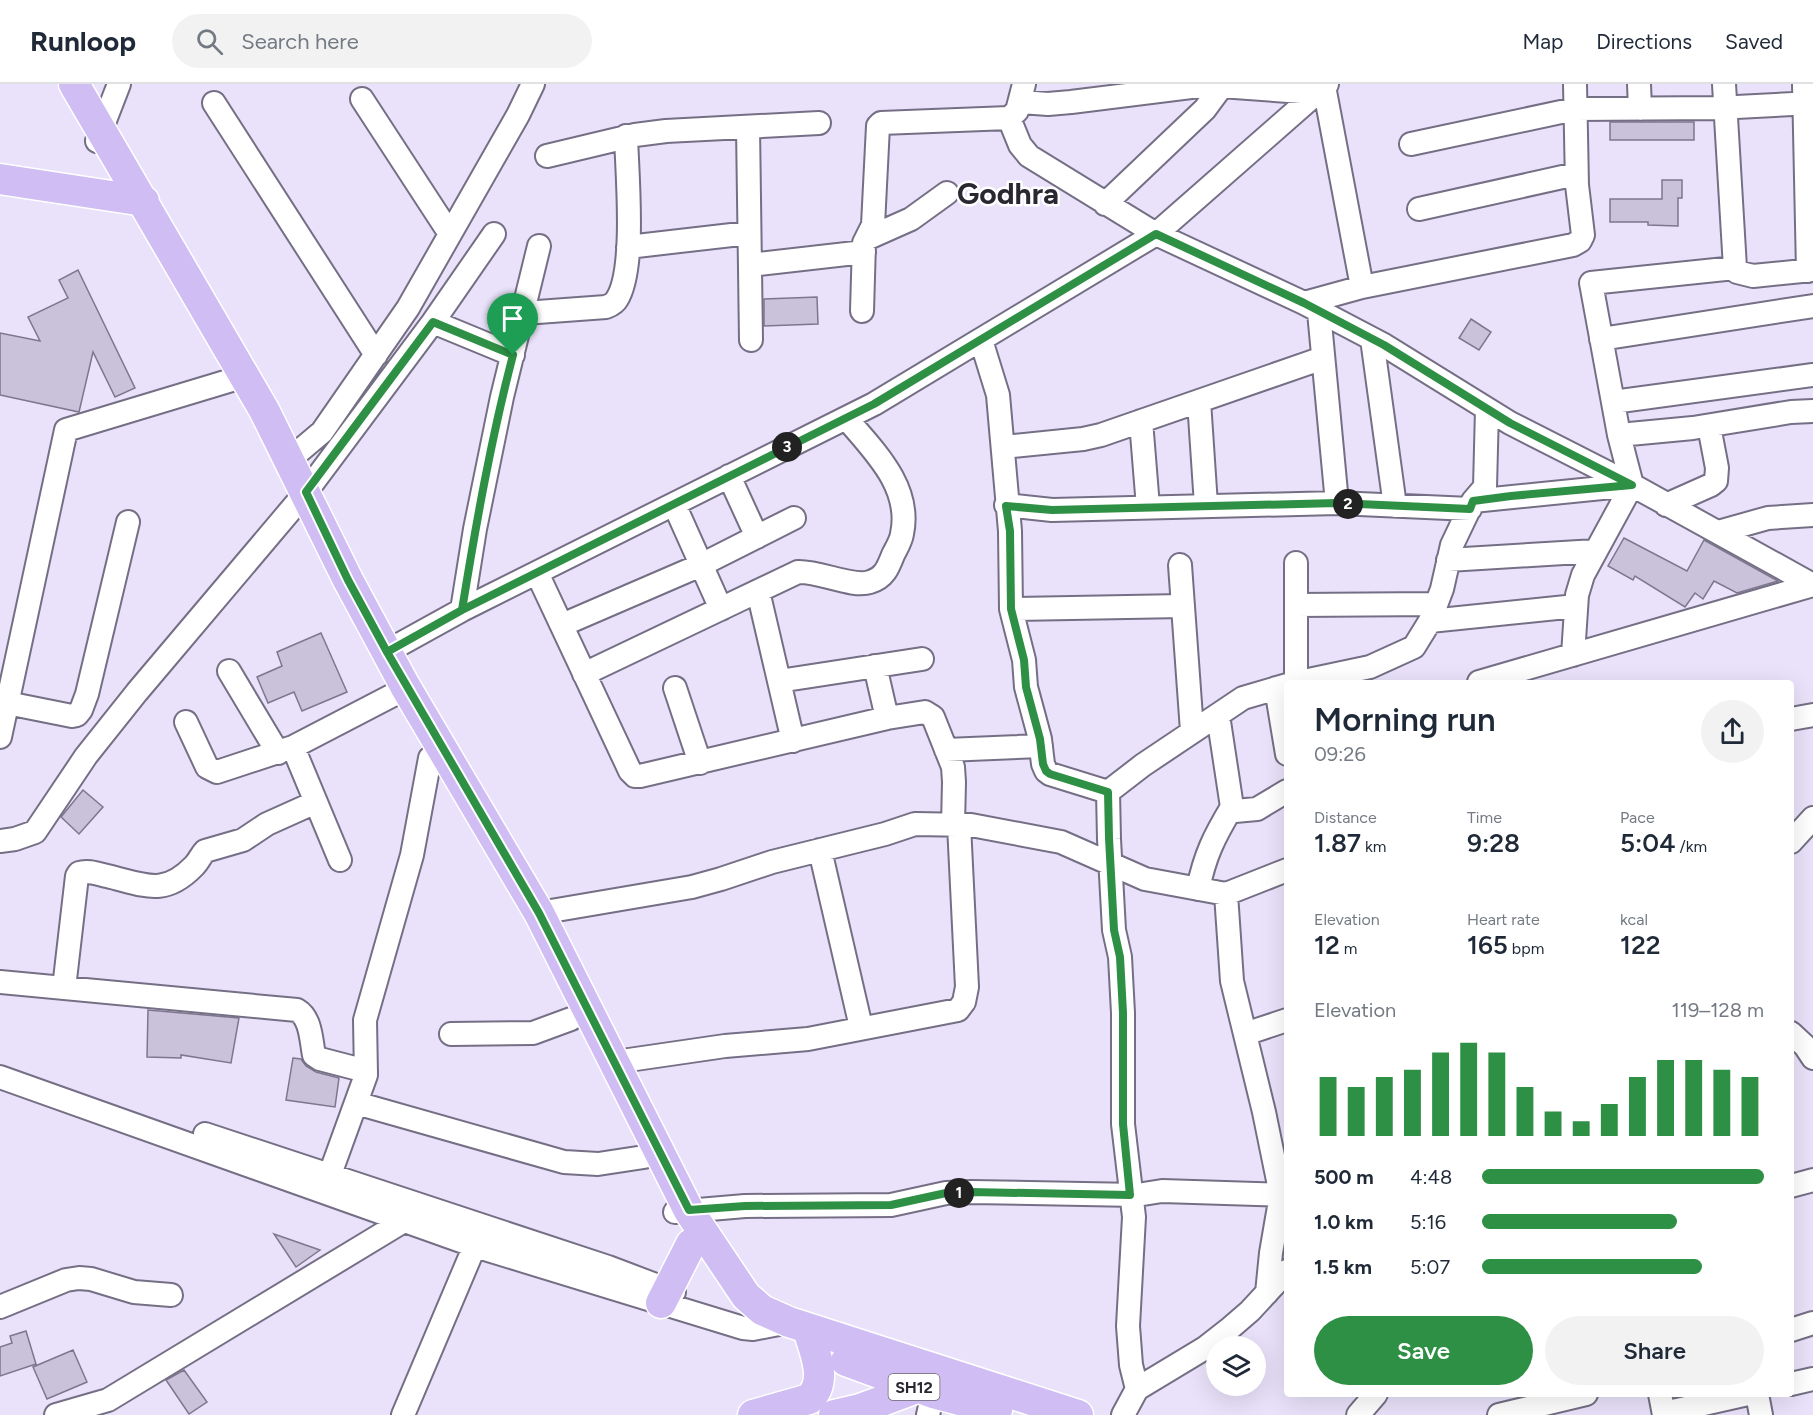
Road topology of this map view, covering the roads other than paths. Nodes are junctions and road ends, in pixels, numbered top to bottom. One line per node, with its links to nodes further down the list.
1 (56, 84): 20 (main road)
2 (74, 84): 20 (main road)
3 (119, 84): 20 (street)
4 (533, 84): 32 (street)
5 (1575, 84): 16 (street)
6 (1639, 84): 15 (street)
7 (1724, 84): 14 (street)
8 (1222, 86): 9 (street); 12 (street); 29 (street)
9 (1322, 88): 34 (street); 41 (street)
10 (1807, 97): 14 (street); 26 (street)
11 (362, 99): 32 (street)
12 (1018, 101): 29 (street); 36 (street)
13 (214, 103): 51 (street)
14 (1725, 108): 15 (street); 39 (street)
15 (1640, 109): 16 (street)
16 (1575, 110): 21 (street); 24 (street)
17 (819, 123): 18 (street)
18 (748, 127): 19 (street); 31 (street)
19 (626, 136): 22 (street); 37 (street)
20 (98, 138): 28 (main road)
21 (1412, 144)
22 (547, 156)
23 (0, 162): 28 (main road)
24 (1576, 174): 30 (street); 41 (street)
25 (0, 179): 28 (main road)
26 (1809, 185): 40 (street)
27 (947, 193): 36 (street)
28 (133, 194): 55 (main road)
29 (1105, 204): 34 (street)
30 (1419, 209)
31 (749, 233): 37 (street); 38 (street)
32 (450, 234): 51 (street)
33 (494, 234): 46 (street)
34 (1156, 234): 43 (street); 50 (street)
35 (539, 246): 45 (street)
36 (865, 246): 38 (street); 44 (street)
37 (628, 247): 45 (street)
38 (750, 265): 49 (street)
39 (1735, 268): 40 (street); 48 (street)
40 (1810, 271)
41 (1362, 287): 43 (street)
42 (1813, 306): 48 (street)
43 (1311, 308): 47 (street); 53 (street)
44 (862, 311)
45 (524, 313): 52 (street)
46 (433, 322): 52 (street); 68 (street)
47 (1372, 339): 58 (street); 75 (street)
48 (1601, 339): 57 (street)
49 (751, 340)
50 (981, 340): 60 (street); 64 (street)
51 (376, 354): 65 (street)
52 (513, 355): 95 (street)
53 (1323, 358): 56 (street); 69 (street)
54 (1813, 375): 57 (street)
55 (239, 377): 65 (main road); 68 (main road); 112 (street)
56 (1199, 401): 61 (street); 71 (street)
57 (1613, 402): 63 (street)
58 (1487, 409): 67 (street); 72 (street)
59 (1813, 411): 62 (street)
60 (846, 418): 66 (street); 89 (street)
61 (1141, 421): 64 (street); 76 (street)
62 (1709, 426): 63 (street); 73 (street)
63 (1619, 435): 67 (street)
64 (1003, 447): 74 (street)
65 (290, 459): 68 (main road)
66 (729, 477): 70 (street); 81 (street)
67 (1632, 485): 72 (street); 73 (street); 82 (street)
68 (301, 498): 98 (main road); 111 (main road); 133 (street)
69 (1337, 503): 71 (street); 75 (street)
70 (674, 504): 85 (street); 87 (street)
71 (1206, 505): 76 (street)
72 (1472, 505): 75 (street); 83 (street)
73 (1666, 505): 80 (street)
74 (1006, 506): 76 (street); 94 (street)
75 (1395, 506)
76 (1148, 507)
77 (1813, 515): 80 (street)
78 (794, 518): 81 (street)
79 (128, 522): 112 (street)
80 (1718, 532): 88 (street)
81 (757, 537): 85 (street)
82 (1596, 551): 83 (street); 92 (street)
83 (1448, 560): 96 (street)
84 (1296, 563): 90 (street)
85 (701, 565): 93 (street); 97 (street)
86 (1180, 565): 91 (street)
87 (537, 573): 95 (street); 97 (street)
88 (1813, 585): 99 (street)
89 (758, 591): 93 (street); 108 (street)
90 (1296, 605): 96 (street); 105 (street)
91 (1183, 606): 94 (street); 118 (street)
92 (1576, 606): 96 (street); 99 (street)
93 (721, 609): 104 (street)
94 (1011, 609): 121 (street)
95 (462, 610): 98 (street)
96 (1433, 613): 103 (street)
97 (562, 626): 104 (street)
98 (387, 652): 140 (main road)
99 (1573, 655): 107 (street)
100 (922, 659): 101 (street)
101 (876, 666): 108 (street); 115 (street)
102 (229, 671): 122 (street)
103 (1380, 673): 106 (street)
104 (584, 674): 125 (street)
105 (1289, 680)
106 (1312, 680)
107 (1486, 680)
108 (779, 681): 120 (street)
109 (1284, 686): 113 (street)
110 (675, 688): 125 (street)
111 (395, 694): 122 (street); 124 (main road)
112 (7, 703): 119 (street)
113 (1218, 715): 118 (street); 129 (street)
114 (1813, 715): 116 (street)
115 (887, 718): 120 (street); 123 (street)
116 (1794, 718)
117 (186, 722): 122 (street)
118 (1192, 731): 126 (street)
119 (0, 737)
120 (793, 741): 125 (street)
121 (1041, 746): 123 (street); 126 (street)
122 (285, 750): 128 (street)
123 (946, 750): 131 (street)
124 (430, 758): 143 (main road); 152 (street)
125 (700, 763)
126 (1108, 792): 136 (street)
127 (1284, 793): 129 (street)
128 (316, 802): 135 (street); 142 (street)
129 (1232, 807): 138 (street)
130 (1813, 818): 132 (street)
131 (956, 825): 134 (street); 136 (street); 145 (street)
132 (1794, 839)
133 (0, 841)
134 (820, 850): 140 (street); 145 (street)
135 (340, 860)
136 (1111, 863): 138 (street); 160 (street)
137 (1284, 871): 139 (street)
138 (1198, 889): 139 (street)
139 (1226, 894): 146 (street)
140 (539, 913): 151 (main road)
141 (0, 982): 142 (street)
142 (64, 988): 152 (street)
143 (571, 1018): 147 (street); 156 (main road)
144 (1284, 1021): 146 (street)
145 (861, 1028): 151 (street)
146 (1245, 1034): 161 (street)
147 (451, 1035)
148 (1794, 1036): 149 (street)
149 (1813, 1058)
150 (0, 1061): 155 (street)
151 (615, 1062): 163 (main road)
152 (366, 1071): 154 (street)
153 (0, 1077): 155 (street)
154 (356, 1103): 156 (street); 158 (street)
155 (157, 1125): 158 (street)
156 (644, 1157): 163 (main road)
157 (1813, 1180): 159 (street)
158 (326, 1183): 162 (street); 164 (street)
159 (1794, 1185)
160 (1130, 1195): 161 (street); 163 (street); 177 (street)
161 (1284, 1195): 168 (street)
162 (428, 1206): 164 (street); 165 (street)
163 (682, 1211): 166 (main road); 173 (main road)
164 (403, 1221): 165 (street); 184 (street)
165 (479, 1235): 170 (street); 185 (street)
166 (691, 1244): 170 (main road); 173 (main road)
167 (1284, 1274): 168 (street)
168 (1267, 1293): 177 (street)
169 (171, 1295): 171 (street)
170 (664, 1296): 173 (street)
171 (0, 1307)
172 (1813, 1323): 174 (street)
173 (780, 1325): 178 (main road, SH12); 186 (main road)
174 (1794, 1329)
175 (1813, 1379): 176 (street)
176 (1794, 1383)
177 (1137, 1389): 190 (street)
178 (929, 1392): 187 (main road); 188 (main road, SH12); 189 (main road)
179 (1373, 1397): 191 (street)
180 (1574, 1397): 192 (street)
181 (1728, 1397): 183 (street)
182 (1758, 1397): 193 (street)
183 (1663, 1407)
184 (56, 1415)
185 (403, 1415)
186 (753, 1415)
187 (834, 1415)
188 (1017, 1415)
189 (1078, 1415)
190 (1123, 1415)
191 (1358, 1415)
192 (1499, 1415)
193 (1761, 1415)

